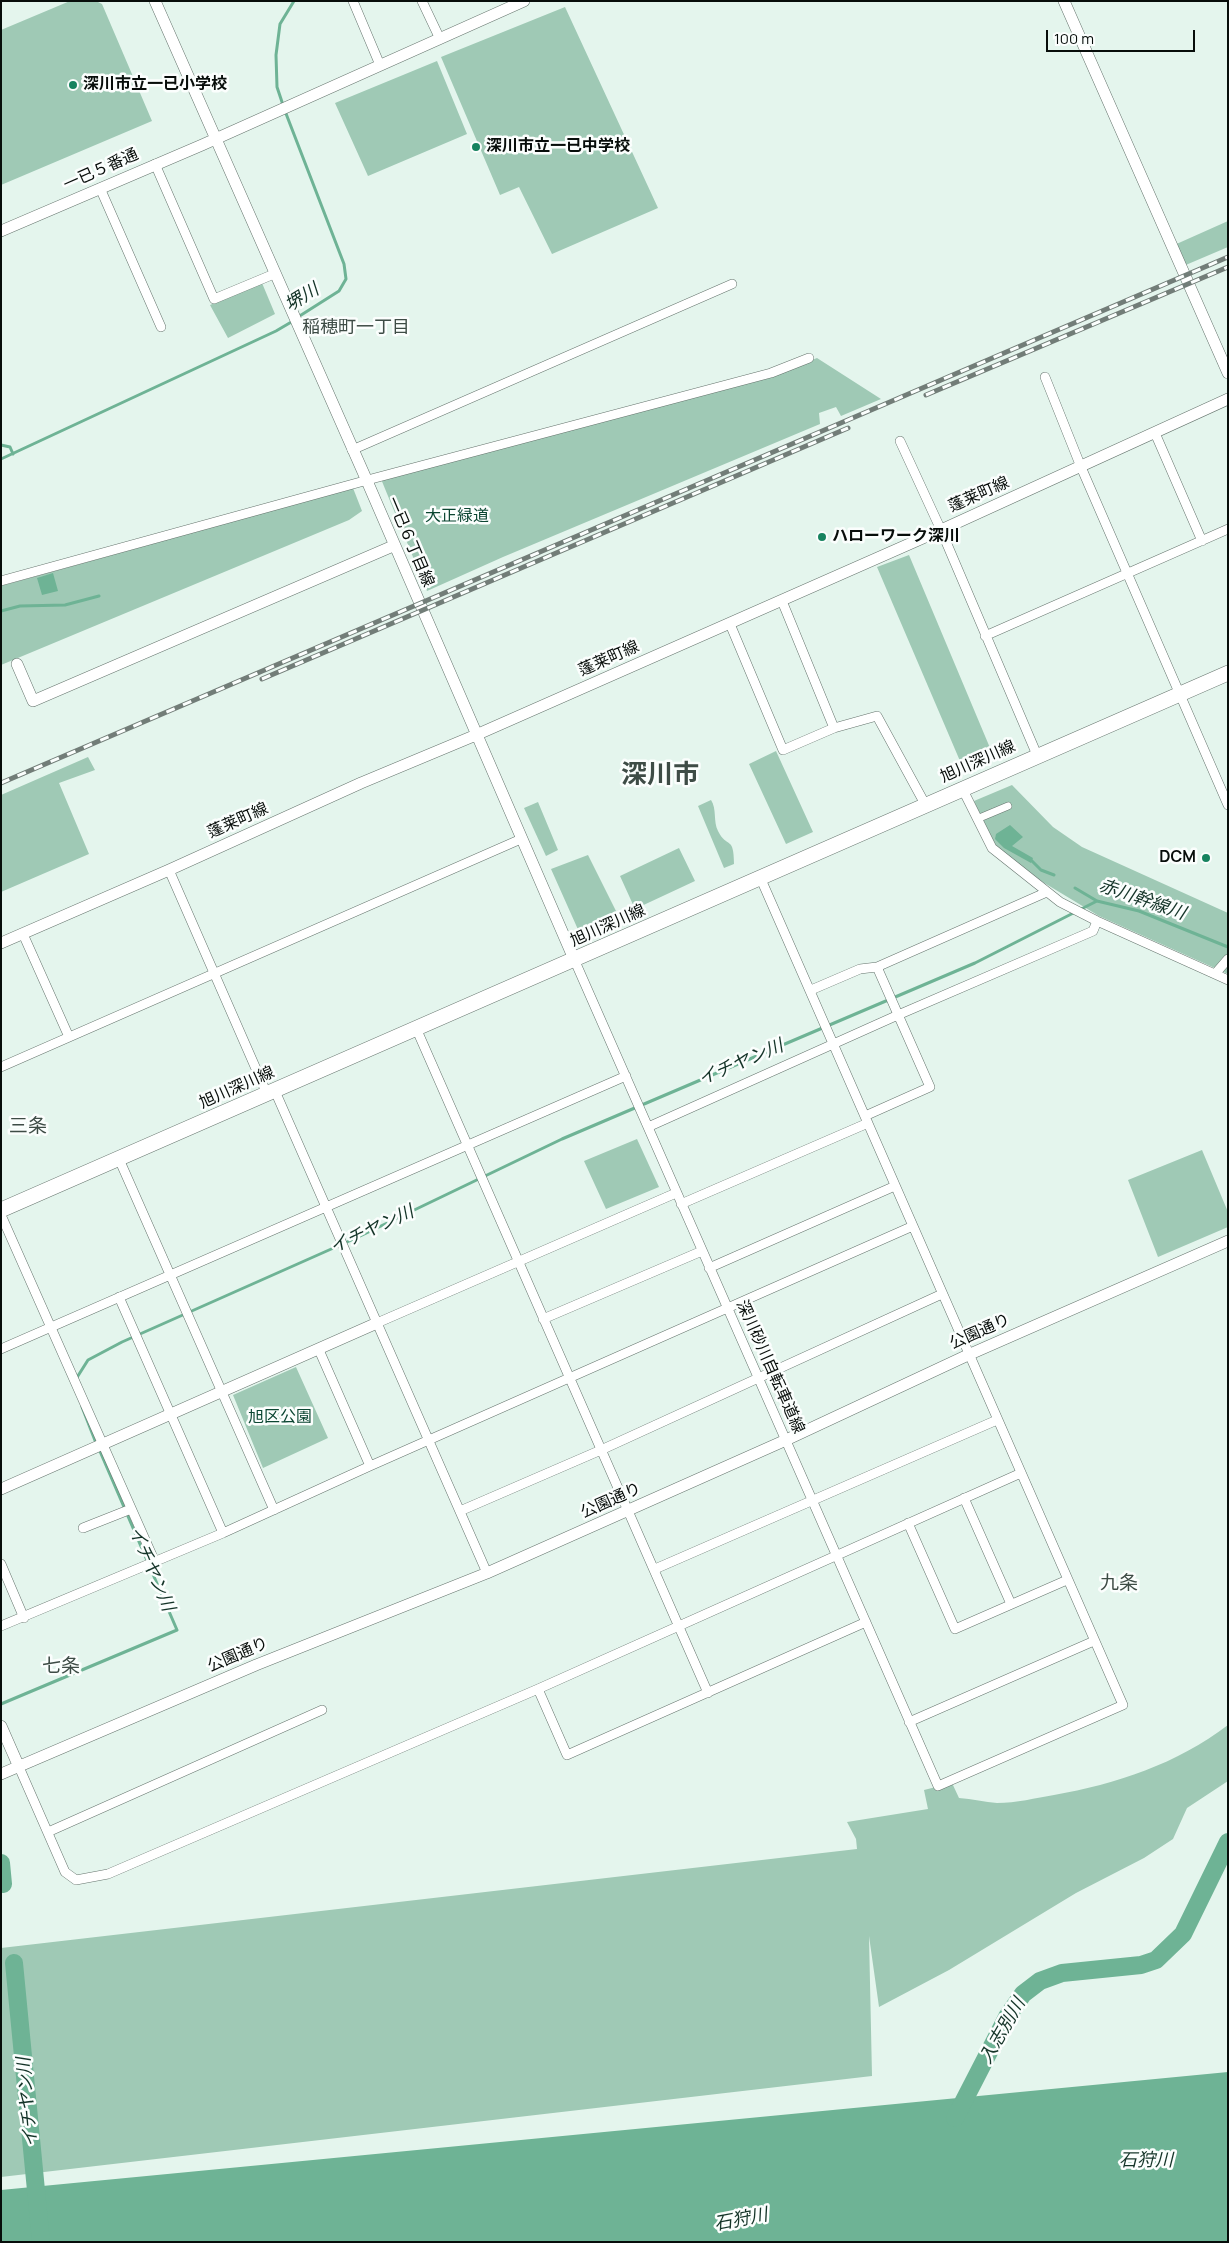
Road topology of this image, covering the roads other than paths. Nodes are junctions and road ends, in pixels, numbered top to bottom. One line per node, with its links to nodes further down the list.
1 (155, 1): 8 (street, 一已６丁目線)
2 (353, 1): 7 (street)
3 (422, 1): 6 (street)
4 (524, 1): 6 (street, 一已５番通)
5 (1064, 1): 16 (street)
6 (440, 39): 7 (street, 一已５番通)
7 (380, 65): 8 (street, 一已５番通)
8 (215, 139): 9 (street, 一已５番通); 12 (street, 一已６丁目線)
9 (155, 164): 10 (street, 一已５番通); 12 (street)
10 (100, 188): 11 (street, 一已５番通); 14 (street)
11 (1, 231)
12 (274, 274): 21 (street, 一已６丁目線)
13 (732, 284): 21 (street)
14 (161, 327)
15 (809, 358): 23 (street)
16 (1228, 373)
17 (1045, 377): 22 (street)
18 (1228, 399): 19 (street, 蓬莱町線)
19 (1154, 433): 22 (street, 蓬莱町線); 26 (street)
20 (900, 441): 25 (street)
21 (352, 450): 23 (street, 一已６丁目線)
22 (1081, 467): 25 (street, 蓬莱町線); 28 (street)
23 (367, 481): 27 (street, 一已６丁目線); 29 (street)
24 (1228, 529): 26 (street)
25 (941, 530): 30 (street, 蓬莱町線); 32 (street)
26 (1202, 541): 28 (street)
27 (394, 546): 33 (street); 37 (street, 一已６丁目線)
28 (1127, 574): 32 (street); 35 (street)
29 (1, 581)
30 (782, 601): 31 (street, 蓬莱町線); 36 (street)
31 (730, 624): 36 (street); 37 (street, 蓬莱町線)
32 (985, 636): 38 (street)
33 (17, 664)
34 (1228, 673): 35 (main road, 旭川深川線)
35 (1179, 695): 38 (main road, 旭川深川線); 41 (street)
36 (834, 728): 40 (street)
37 (476, 735): 44 (street, 一已６丁目線); 45 (street, 蓬莱町線)
38 (1037, 755): 39 (main road, 旭川深川線)
39 (962, 788): 40 (main road, 旭川深川線); 43 (street)
40 (925, 804): 46 (main road, 旭川深川線)
41 (1228, 805)
42 (1008, 806): 43 (street)
43 (977, 819): 47 (street)
44 (521, 839): 52 (street, 一已６丁目線); 54 (street)
45 (169, 870): 49 (street, 蓬莱町線); 54 (street)
46 (760, 877): 52 (main road, 旭川深川線); 57 (street)
47 (1048, 892): 48 (street); 53 (street)
48 (1097, 921): 55 (street); 58 (street)
49 (23, 934): 50 (street, 蓬莱町線); 60 (street)
50 (1, 943)
51 (1228, 959): 55 (street)
52 (574, 960): 59 (main road, 旭川深川線); 63 (street, 深川砂川自転車道線)
53 (877, 967): 57 (street); 58 (street)
54 (215, 973): 60 (street); 64 (street)
55 (1214, 974): 56 (street)
56 (1228, 980)
57 (811, 990): 61 (street)
58 (898, 1015): 61 (street); 65 (street)
59 (416, 1028): 64 (main road, 旭川深川線); 67 (street)
60 (69, 1036): 62 (street)
61 (835, 1044): 65 (street); 66 (street)
62 (1, 1067)
63 (626, 1076): 66 (street, 深川砂川自転車道線); 67 (street)
64 (271, 1092): 68 (main road, 旭川深川線); 72 (street)
65 (866, 1120): 69 (street); 71 (street)
66 (648, 1127): 70 (street, 深川砂川自転車道線)
67 (468, 1145): 72 (street); 78 (street)
68 (119, 1159): 73 (main road, 旭川深川線); 80 (street)
69 (895, 1186): 75 (street); 79 (street)
70 (676, 1193): 71 (street, 深川砂川自転車道線); 78 (street)
71 (681, 1204): 77 (street, 深川砂川自転車道線)
72 (327, 1206): 80 (street); 85 (street)
73 (1, 1210)
74 (1, 1215): 86 (street)
75 (913, 1226): 81 (street); 83 (street)
76 (1228, 1241): 89 (street, 公園通り)
77 (702, 1251): 79 (street, 深川砂川自転車道線); 84 (street)
78 (518, 1261): 84 (street); 85 (street)
79 (709, 1268): 83 (street, 深川砂川自転車道線)
80 (171, 1275): 82 (street); 92 (street)
81 (942, 1294): 89 (street); 91 (street)
82 (118, 1297): 86 (street); 93 (street)
83 (727, 1308): 90 (street); 91 (street, 深川砂川自転車道線)
84 (543, 1319): 90 (street)
85 (377, 1323): 88 (street); 95 (street)
86 (51, 1327): 87 (street); 97 (street)
87 (1, 1349)
88 (319, 1350): 92 (street); 99 (street)
89 (968, 1355): 94 (street); 96 (street, 公園通り)
90 (568, 1378): 95 (street); 98 (street)
91 (758, 1379): 96 (street, 深川砂川自転車道線); 98 (street)
92 (222, 1392): 93 (street); 105 (street)
93 (171, 1414): 97 (street); 110 (street)
94 (997, 1420): 100 (street); 103 (street)
95 (428, 1440): 99 (street); 106 (street)
96 (786, 1440): 103 (street, 深川砂川自転車道線); 107 (street, 公園通り)
97 (103, 1444): 101 (street); 104 (street)
98 (601, 1450): 106 (street); 107 (street)
99 (370, 1466): 105 (street)
100 (1021, 1473): 102 (street); 116 (street)
101 (1, 1489)
102 (964, 1498): 108 (street); 117 (street)
103 (812, 1500): 111 (street, 深川砂川自転車道線); 114 (street)
104 (131, 1509): 109 (street); 112 (street)
105 (274, 1510): 110 (street)
106 (460, 1511): 115 (street)
107 (629, 1511): 114 (street); 115 (street, 公園通り)
108 (908, 1523): 111 (street); 117 (street)
109 (82, 1528)
110 (223, 1532): 112 (street)
111 (837, 1556): 119 (street, 深川砂川自転車道線); 121 (street)
112 (155, 1562): 118 (street)
113 (1, 1564): 118 (street)
114 (655, 1569): 121 (street)
115 (487, 1573): 128 (street, 公園通り)
116 (1067, 1580): 117 (street); 122 (street)
117 (1011, 1604)
118 (24, 1618): 120 (street)
119 (866, 1622): 124 (street); 126 (street, 深川砂川自転車道線)
120 (1, 1626)
121 (678, 1626): 123 (street); 124 (street)
122 (1094, 1641): 126 (street); 126 (street, 深川砂川自転車道線)
123 (538, 1689): 124 (street); 130 (street)
124 (708, 1693)
125 (322, 1710): 130 (street)
126 (909, 1722)
127 (1, 1726): 128 (street)
128 (19, 1767): 129 (street, 公園通り); 130 (street)
129 (1, 1774)
130 (48, 1832)

